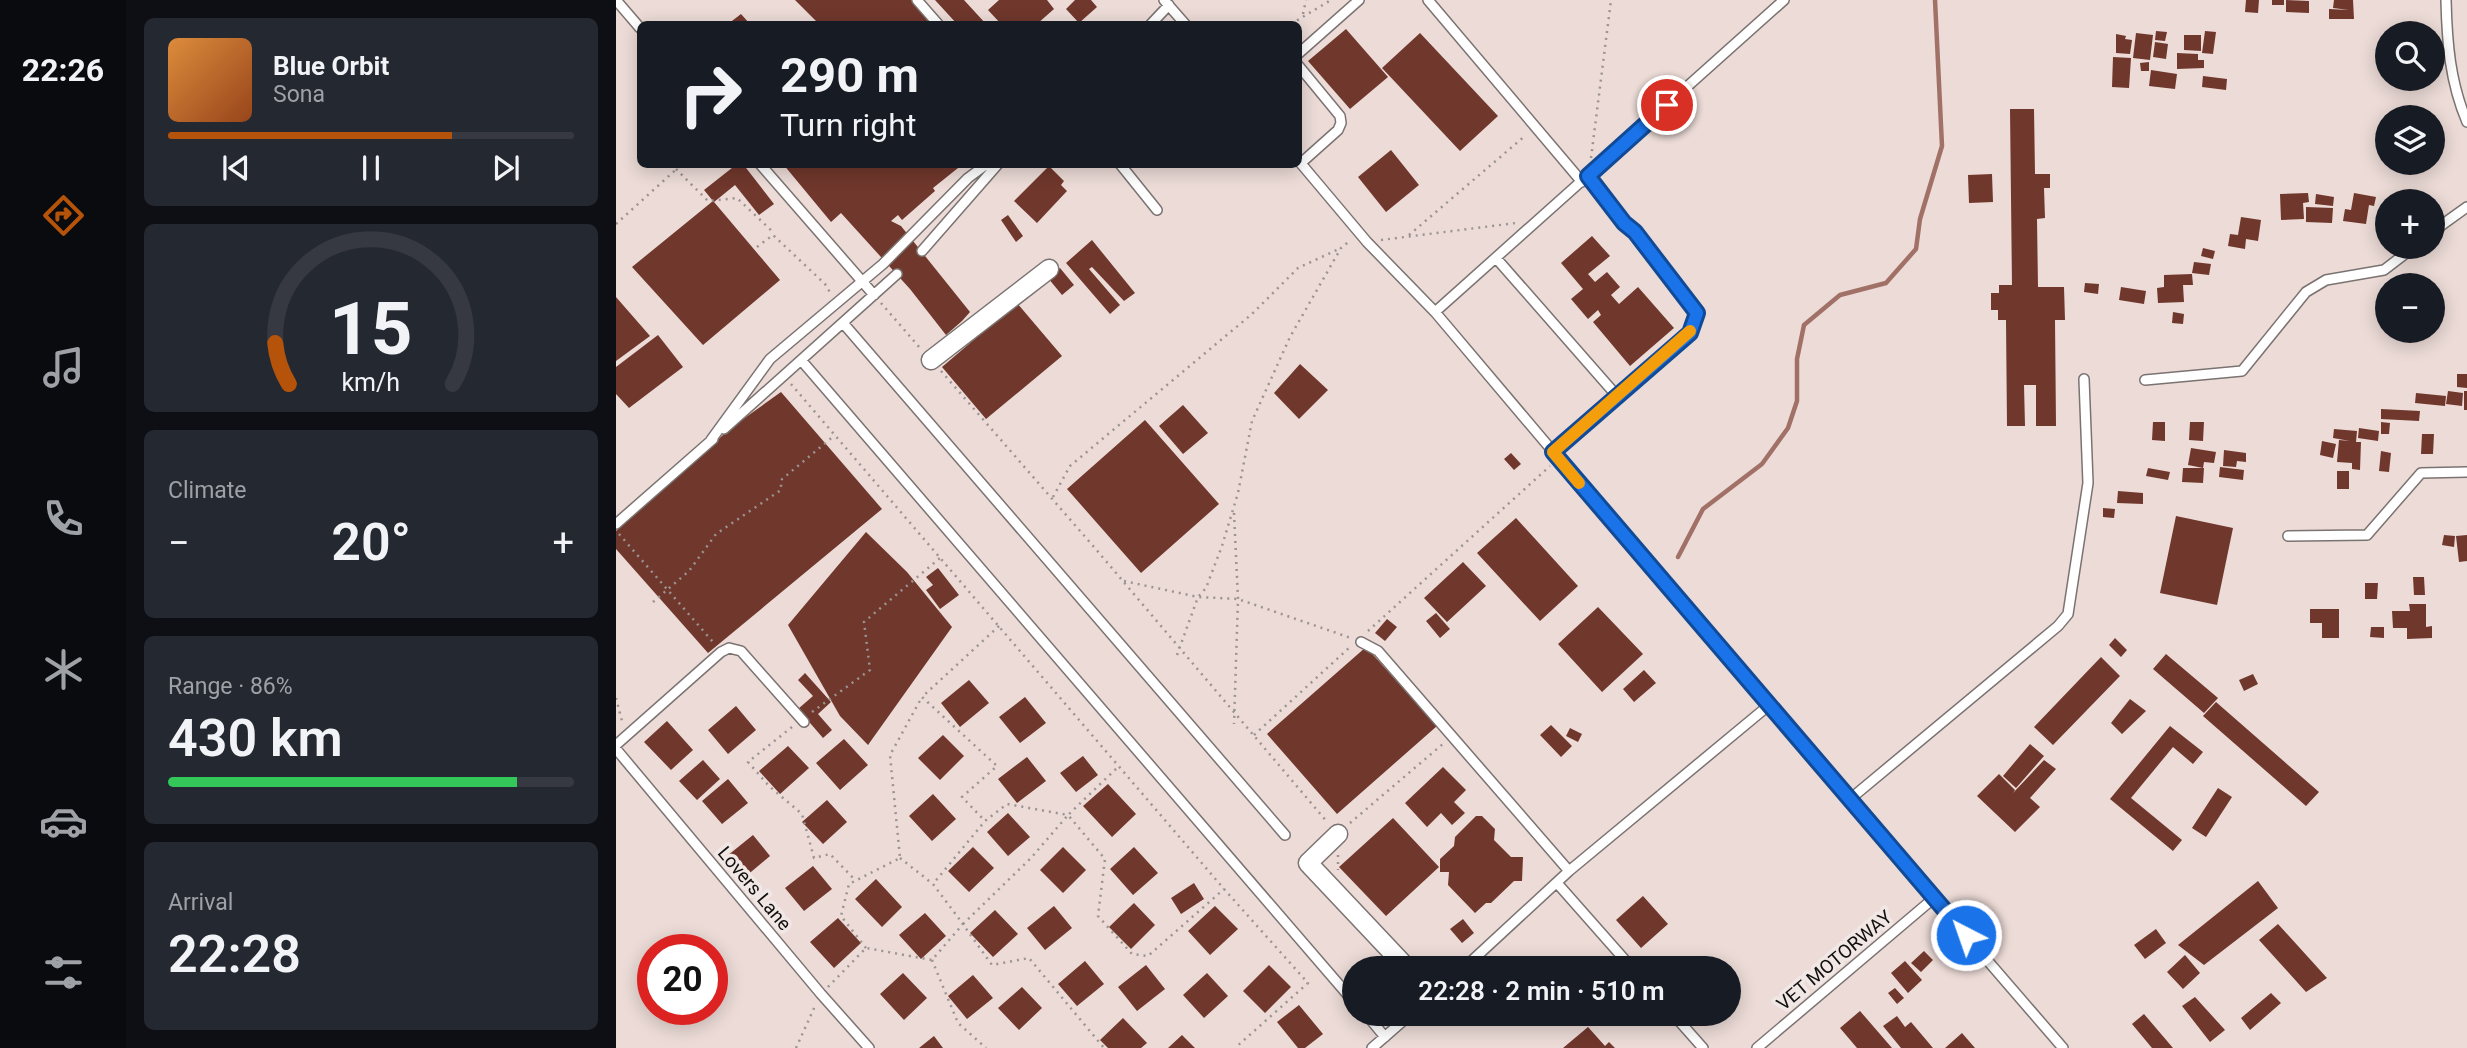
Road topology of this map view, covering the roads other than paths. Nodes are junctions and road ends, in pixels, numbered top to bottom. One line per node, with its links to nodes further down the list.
1 (616, 0): 11 (lane)
2 (916, 0): 8 (lane)
3 (1359, 0): 12 (lane)
4 (1428, 0): 21 (lane)
5 (1783, 0): 21 (lane)
6 (2446, 0): 14 (lane)
7 (1167, 3): 9 (lane); 10 (lane)
8 (935, 21)
9 (1153, 21)
10 (1182, 21)
11 (637, 24)
12 (1302, 50)
13 (1302, 70): 15 (lane)
14 (2467, 122)
15 (1302, 160)
16 (1302, 164): 32 (lane)
17 (763, 168): 30 (lane)
18 (982, 168): 30 (lane)
19 (995, 168): 25 (lane)
20 (1123, 168): 23 (lane)
21 (1585, 179): 26 (lane); 38 (lane)
22 (2467, 207): 24 (lane)
23 (1157, 210)
24 (2445, 223)
25 (922, 251)
26 (1496, 258): 32 (lane); 38 (lane)
27 (2398, 259): 37 (lane)
28 (1049, 269): 35 (street)
29 (897, 274): 31 (lane)
30 (863, 282): 31 (lane); 39 (lane)
31 (874, 295): 33 (lane)
32 (1435, 312): 40 (lane)
33 (844, 323): 34 (lane); 50 (lane)
34 (801, 360): 39 (lane); 57 (lane)
35 (931, 360)
36 (2084, 379): 48 (lane)
37 (2146, 380)
38 (1617, 396): 40 (lane)
39 (711, 440): 42 (lane)
40 (1556, 455): 45 (lane)
41 (2467, 472): 43 (lane)
42 (616, 526)
43 (2288, 536)
44 (1359, 641): 51 (lane)
45 (1768, 706): 48 (lane); 51 (lane)
46 (803, 721): 47 (lane)
47 (616, 747): 62 (lane, Lovers Lane)
48 (1849, 800): 53 (lane)
49 (1338, 834): 54 (street)
50 (1285, 835)
51 (1569, 871): 52 (lane)
52 (1557, 883): 55 (lane); 56 (lane)
53 (1934, 898): 65 (lane, VET MOTORWAY); 66 (lane)
54 (1396, 956)
55 (1477, 956)
56 (1621, 956)
57 (1342, 988)
58 (1376, 1026): 61 (lane)
59 (1397, 1026): 61 (lane)
60 (1684, 1026): 64 (lane)
61 (1385, 1037): 63 (lane)
62 (869, 1048)
63 (1373, 1048)
64 (1703, 1048)
65 (1758, 1048)
66 (2063, 1048)

